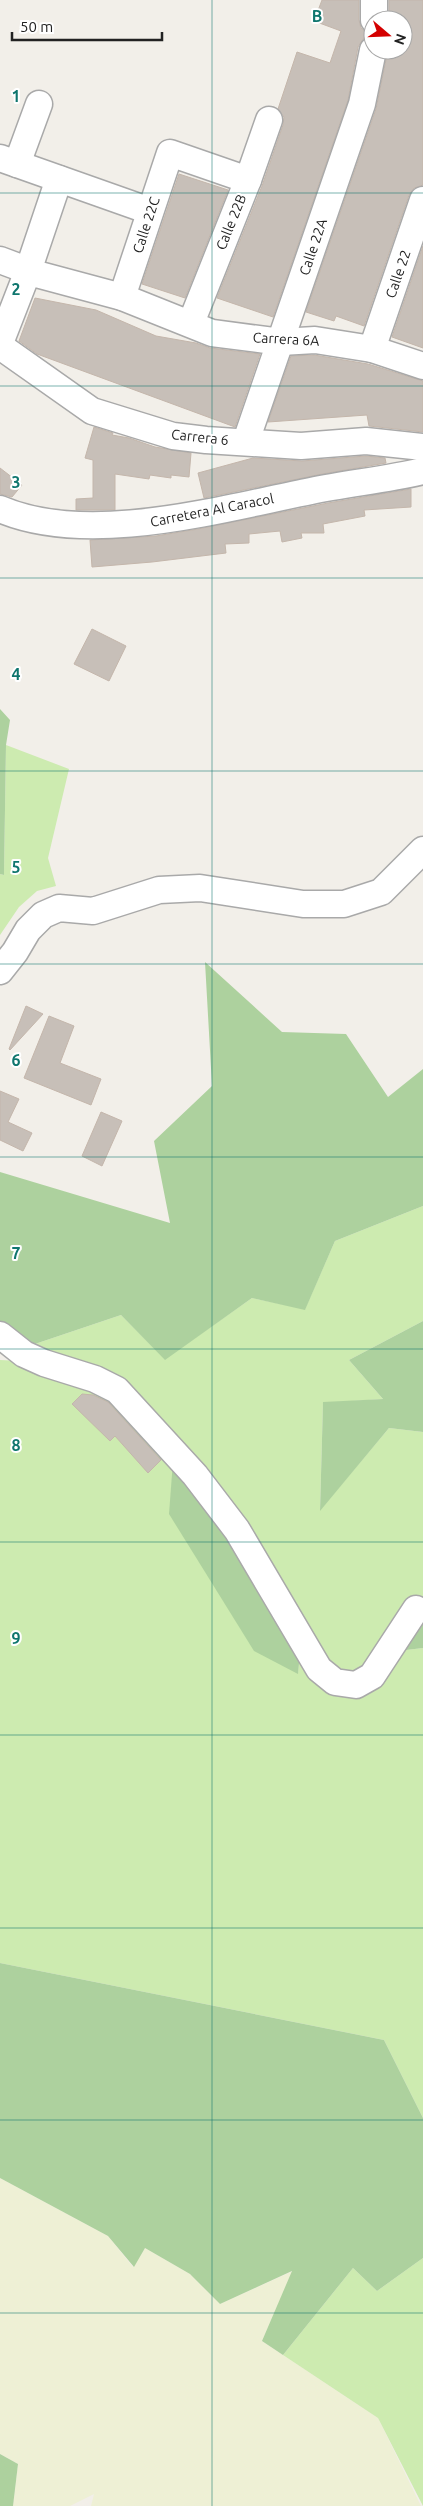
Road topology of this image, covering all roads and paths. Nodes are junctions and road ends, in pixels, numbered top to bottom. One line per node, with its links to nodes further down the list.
1 (371, 60): 13 (street, Calle 22A)
2 (39, 104): 4 (street)
3 (269, 120): 6 (street, Calle 22B)
4 (9, 161): 5 (street)
5 (59, 179): 8 (street); 10 (street)
6 (248, 180): 8 (street, Calle 22C); 12 (street, Calle 22B)
7 (423, 200): 15 (street, Calle 22)
8 (150, 211): 11 (street, Calle 22C)
9 (0, 260): 10 (street, Carrera 6A)
10 (28, 271): 11 (street, Carrera 6A); 14 (street)
11 (122, 297): 12 (street, Carrera 6A)
12 (191, 323): 13 (street, Carrera 6A)
13 (280, 342): 15 (street, Carrera 6A); 17 (street, Calle 22A)
14 (0, 344): 17 (street, Carrera 6)
15 (372, 349): 16 (street, Carrera 6A)
16 (423, 366)
17 (246, 441): 18 (street, Carrera 6)
18 (423, 447)
19 (423, 472): 20 (street, Carretera Al Caracol)
20 (0, 509)
21 (423, 850): 22 (street)
22 (0, 972)
23 (0, 1335): 24 (street)
24 (416, 1608)

